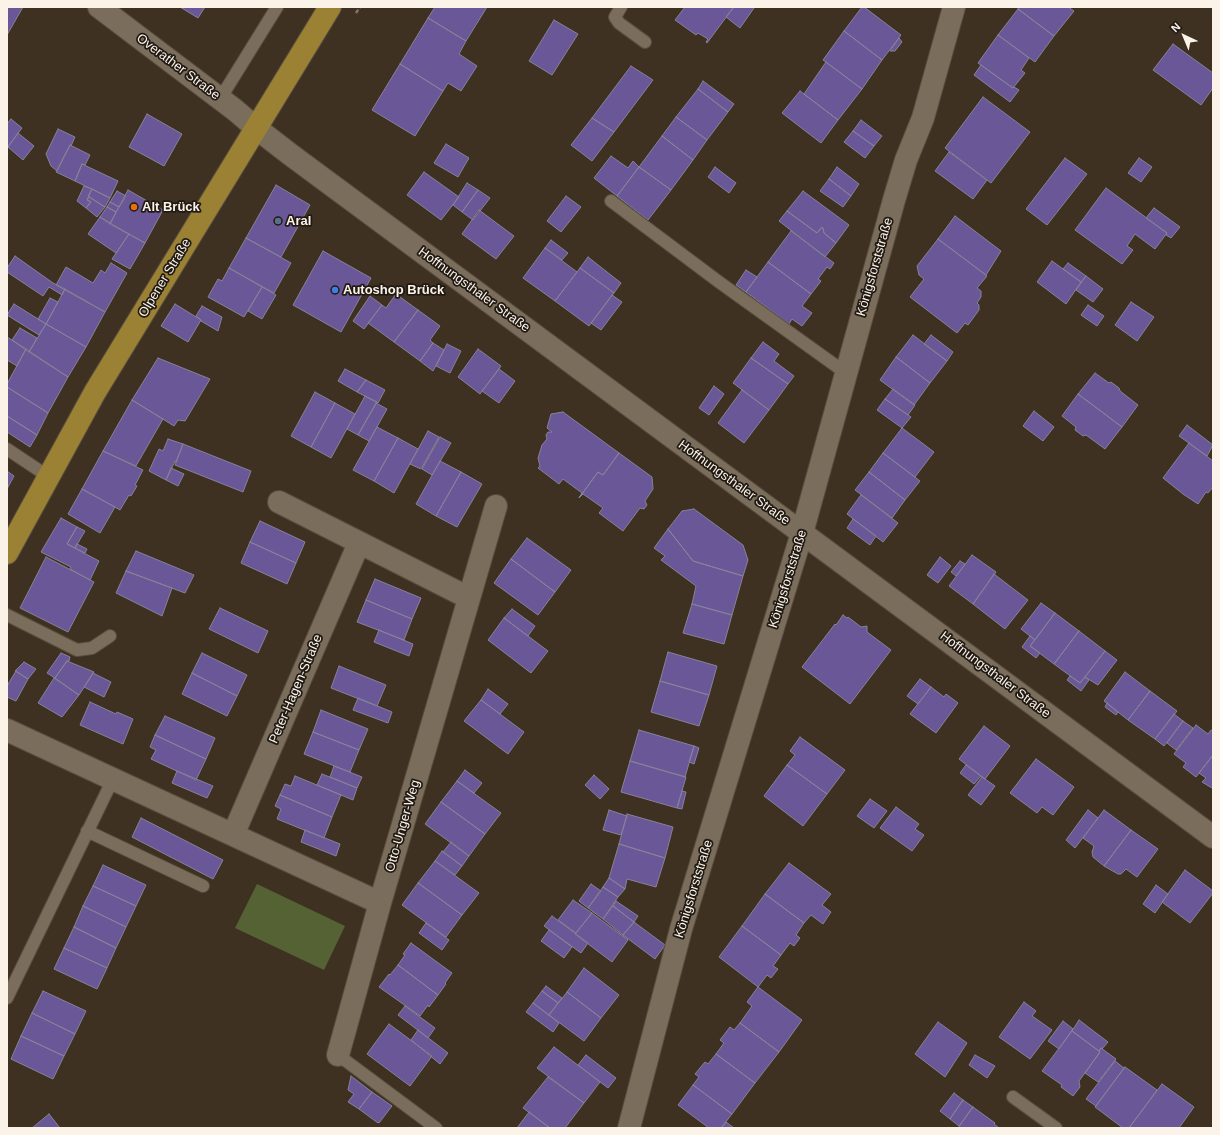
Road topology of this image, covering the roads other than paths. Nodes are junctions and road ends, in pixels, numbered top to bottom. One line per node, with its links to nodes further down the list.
1 (99, 7): 7 (street, Overather Straße)
2 (277, 7): 7 (lane)
3 (330, 7): 8 (main road, Olpener Straße)
4 (621, 7): 6 (lane)
5 (954, 7): 10 (street, Königsforststraße)
6 (645, 42)
7 (220, 99): 8 (street, Overather Straße)
8 (256, 128): 12 (main road, Olpener Straße); 15 (street, Hoffnungsthaler Straße)
9 (611, 201): 10 (lane)
10 (846, 373): 15 (street, Königsforststraße)
11 (7, 449): 12 (lane)
12 (49, 477): 17 (main road, Olpener Straße)
13 (278, 502): 16 (street)
14 (496, 506): 18 (street, Otto-Unger-Weg)
15 (802, 533): 25 (street, Hoffnungsthaler Straße); 32 (street, Königsforststraße)
16 (359, 543): 18 (street); 24 (street, Peter-Hagen-Straße)
17 (7, 553)
18 (469, 598): 27 (street, Otto-Unger-Weg)
19 (7, 615): 20 (lane)
20 (110, 636)
21 (7, 730): 22 (street)
22 (113, 779): 23 (lane); 24 (street)
23 (87, 832): 26 (lane); 28 (lane)
24 (233, 835): 27 (street)
25 (1213, 837)
26 (203, 886)
27 (380, 903): 29 (street, Otto-Unger-Weg)
28 (7, 998)
29 (338, 1055): 31 (lane)
30 (1013, 1097): 33 (lane)
31 (436, 1128)
32 (629, 1128)
33 (1056, 1128)

